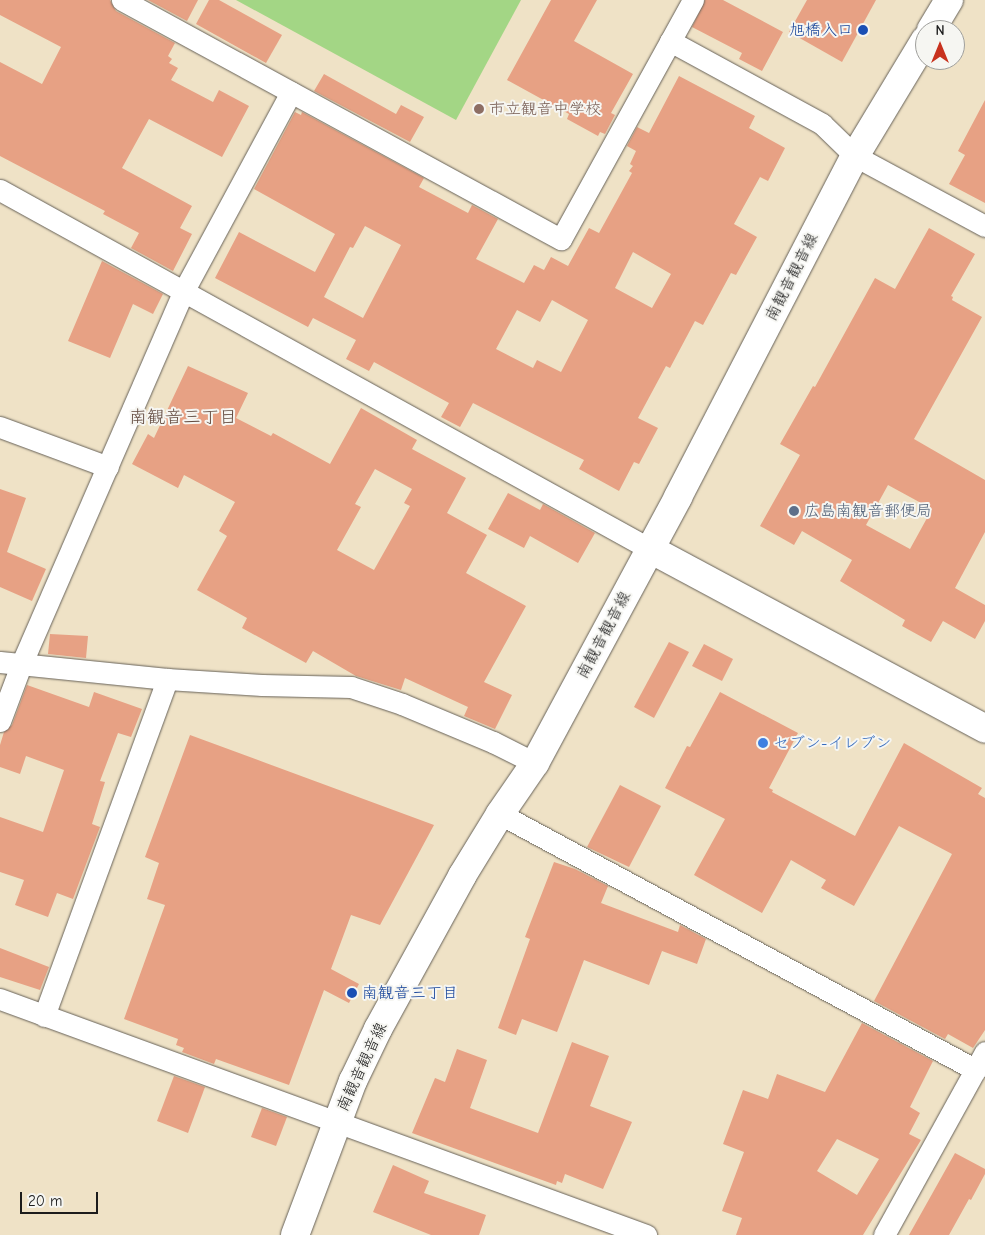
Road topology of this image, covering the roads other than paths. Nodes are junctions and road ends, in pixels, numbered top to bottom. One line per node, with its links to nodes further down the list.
1 (122, 0): 7 (street)
2 (693, 0): 5 (street)
3 (949, 0): 4 (main road)
4 (937, 20)
5 (670, 42): 7 (street); 8 (street)
6 (915, 57): 8 (main road, 南観音観音線)
7 (291, 92): 11 (street)
8 (855, 156): 10 (street); 14 (main road, 南観音観音線)
9 (0, 190): 11 (street)
10 (985, 226)
11 (183, 292): 13 (street); 14 (street)
12 (0, 427): 13 (street)
13 (108, 467): 16 (street)
14 (650, 549): 19 (main road); 20 (main road, 南観音観音線)
15 (0, 662): 16 (street)
16 (22, 665): 17 (street); 18 (street)
17 (167, 679): 20 (street); 23 (street)
18 (0, 721)
19 (985, 729)
20 (535, 764): 21 (main road, 南観音観音線)
21 (500, 814): 24 (street); 25 (main road, 南観音観音線)
22 (0, 999): 23 (street)
23 (44, 1016): 25 (street)
24 (980, 1061): 28 (street)
25 (337, 1123): 26 (main road, 南観音観音線); 27 (street)
26 (295, 1235)
27 (646, 1235)
28 (884, 1235)

